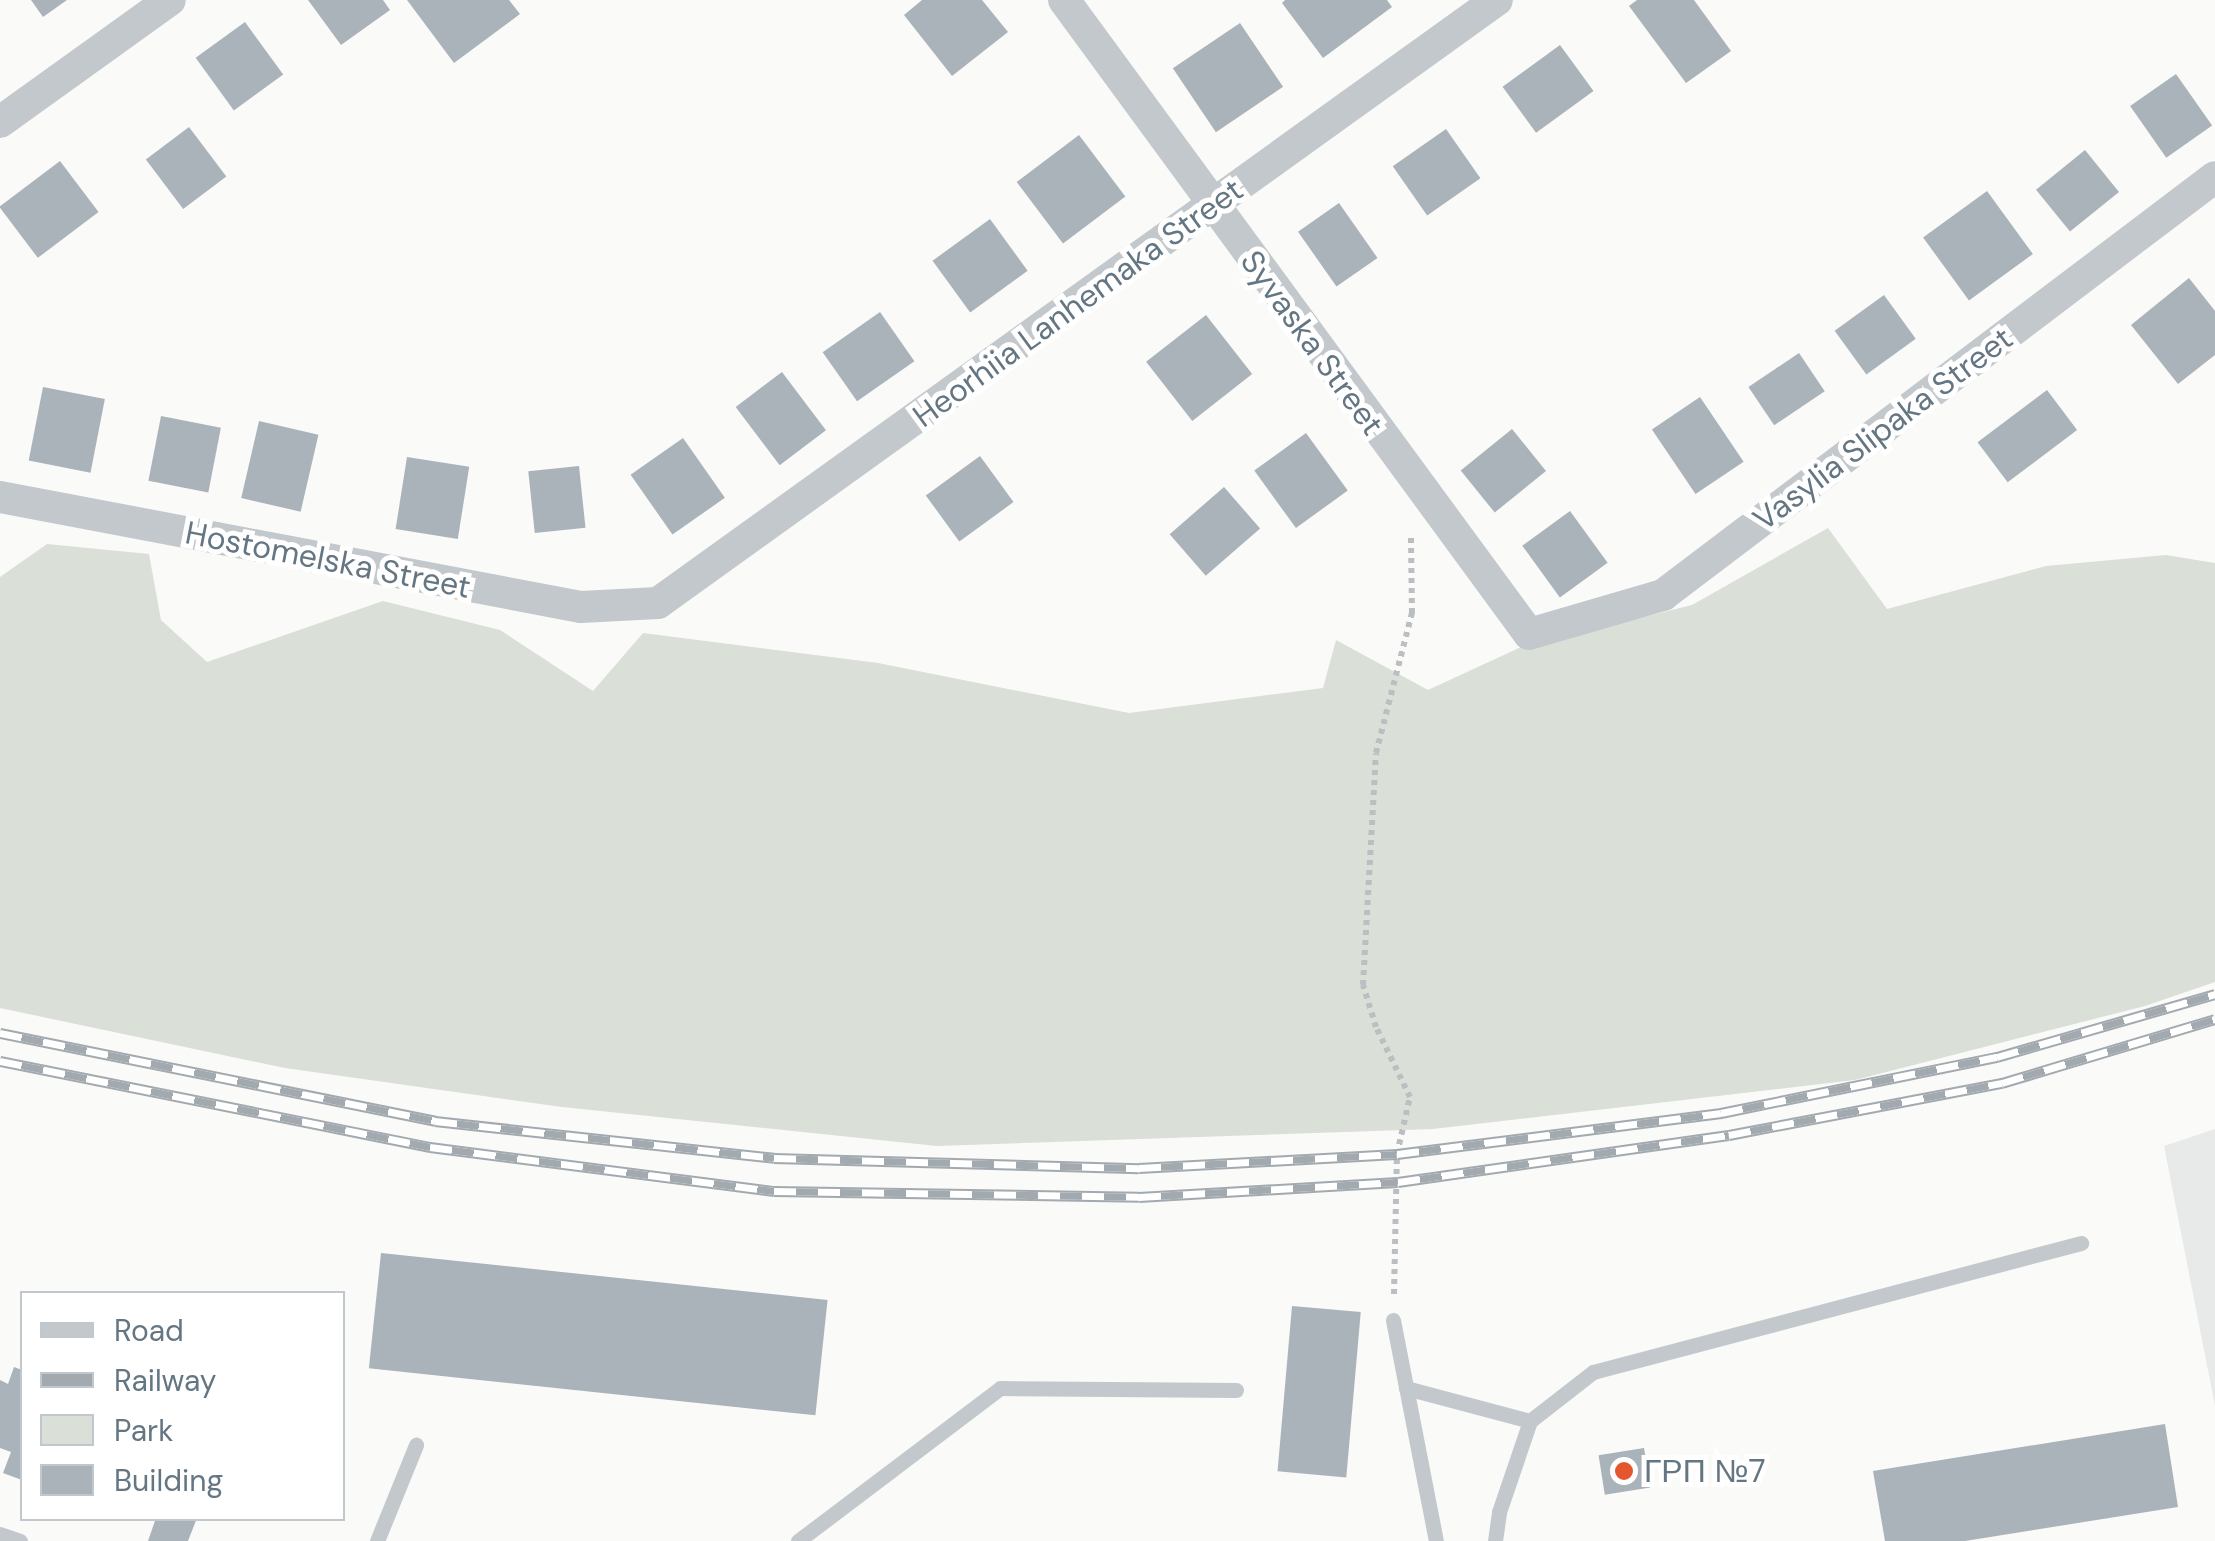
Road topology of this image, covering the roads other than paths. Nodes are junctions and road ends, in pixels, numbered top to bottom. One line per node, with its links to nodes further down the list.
1 (170, 0): 4 (street)
2 (1064, 0): 6 (street, Syvaska Street)
3 (1497, 0): 6 (street, Heorhiia Lanhemaka Street)
4 (0, 122)
5 (2215, 177): 9 (street, Vasylia Slipaka Street)
6 (1213, 207): 8 (street, Heorhiia Lanhemaka Street); 9 (street, Syvaska Street)
7 (0, 498): 8 (street, Hostomelska Street)
8 (658, 604)
9 (1529, 634)
10 (2081, 1243): 14 (lane)
11 (1393, 1320): 12 (lane)
12 (1406, 1388): 14 (lane); 20 (lane)
13 (1236, 1390): 19 (lane)
14 (1530, 1421): 21 (lane)
15 (416, 1445): 18 (lane)
16 (0, 1534): 17 (lane)
17 (20, 1541)
18 (377, 1541)
19 (798, 1541)
20 (1436, 1541)
21 (1495, 1541)

